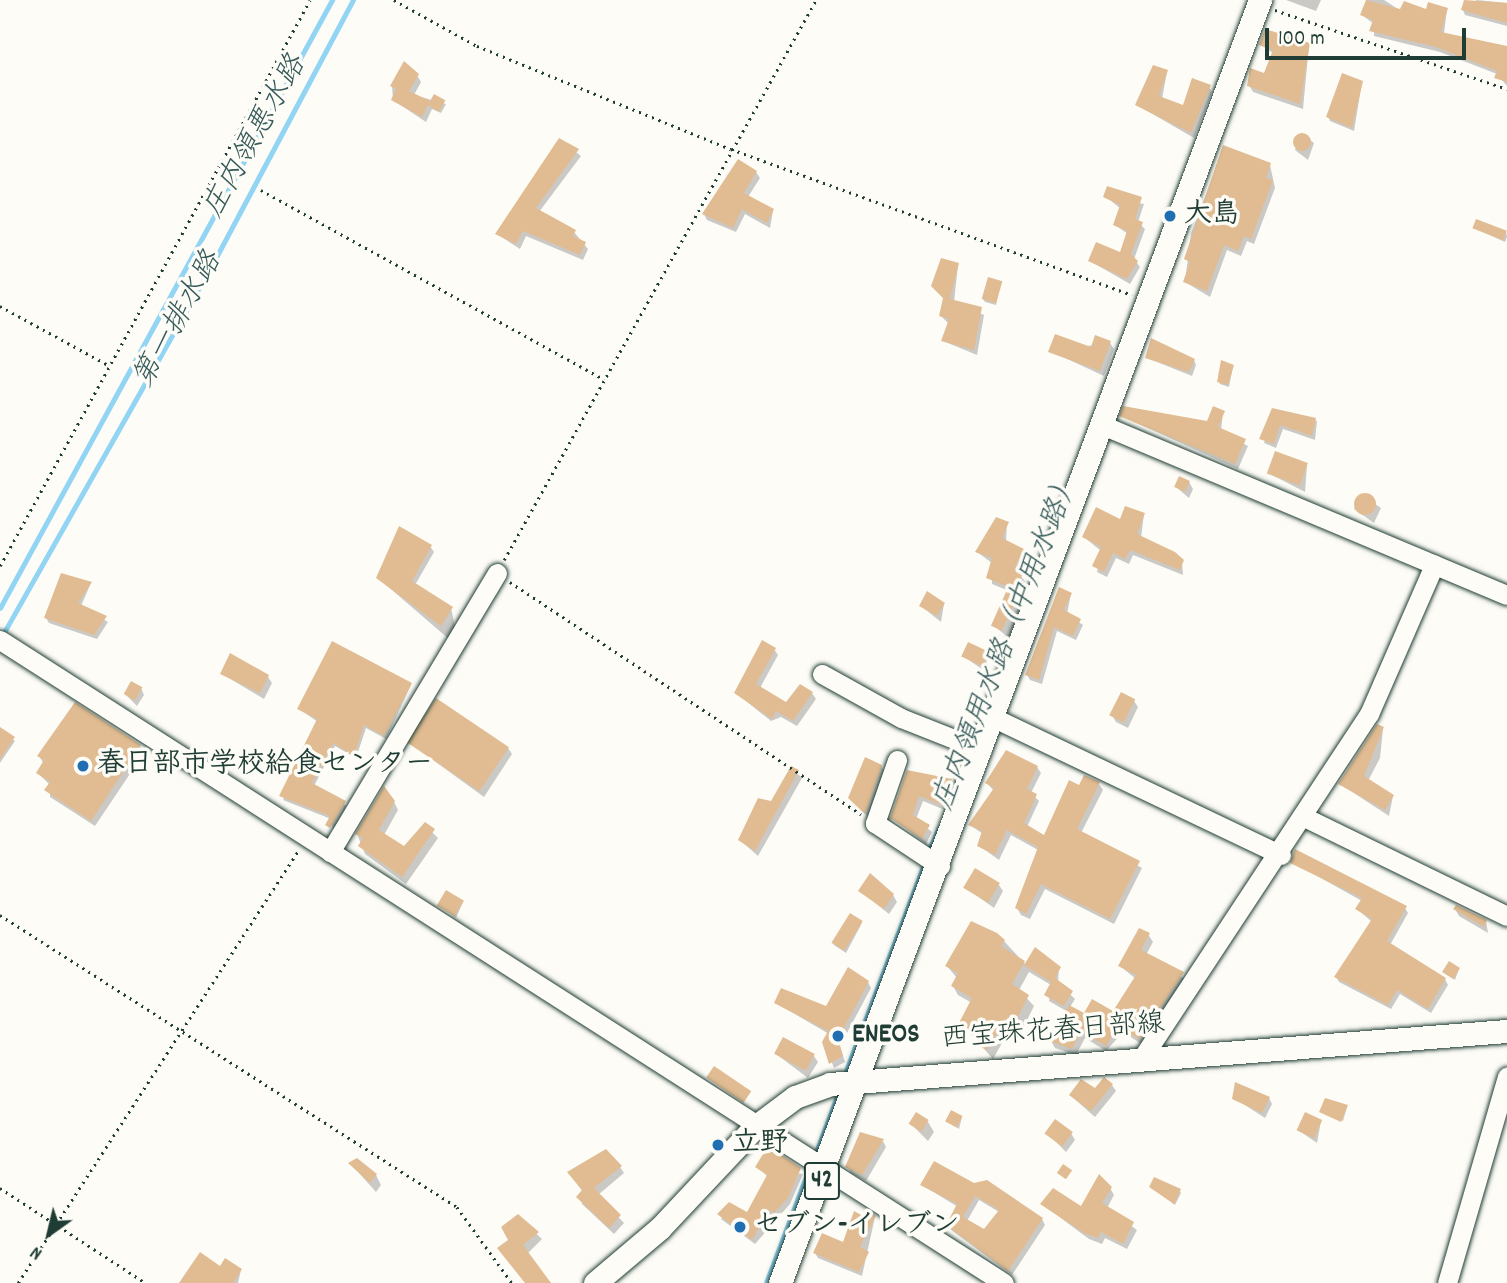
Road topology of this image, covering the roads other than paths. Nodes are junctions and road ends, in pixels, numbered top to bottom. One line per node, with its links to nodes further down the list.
1 (1259, 2): 2 (main road, 42)
2 (1102, 425): 3 (street); 8 (main road, 42)
3 (1434, 565): 5 (street); 11 (street)
4 (497, 573): 12 (street)
5 (1507, 595)
6 (0, 640): 12 (street)
7 (822, 674): 9 (street)
8 (994, 718): 9 (main road, 42); 13 (street)
9 (982, 750): 14 (main road, 42)
10 (897, 760): 14 (street)
11 (1306, 818): 13 (street); 15 (street)
12 (330, 852): 20 (street)
13 (1281, 855): 17 (street)
14 (940, 866): 18 (main road, 42)
15 (1507, 916)
16 (1507, 1031): 17 (main road, 西宝珠花春日部線)
17 (1144, 1055): 18 (main road, 西宝珠花春日部線)
18 (861, 1077): 20 (main road, 西宝珠花春日部線); 21 (main road, 42)
19 (1507, 1077): 25 (street)
20 (755, 1127): 21 (street); 22 (main road, 西宝珠花春日部線)
21 (827, 1168): 23 (main road, 42); 24 (street)
22 (595, 1283)
23 (780, 1283)
24 (1004, 1283)
25 (1447, 1283)

